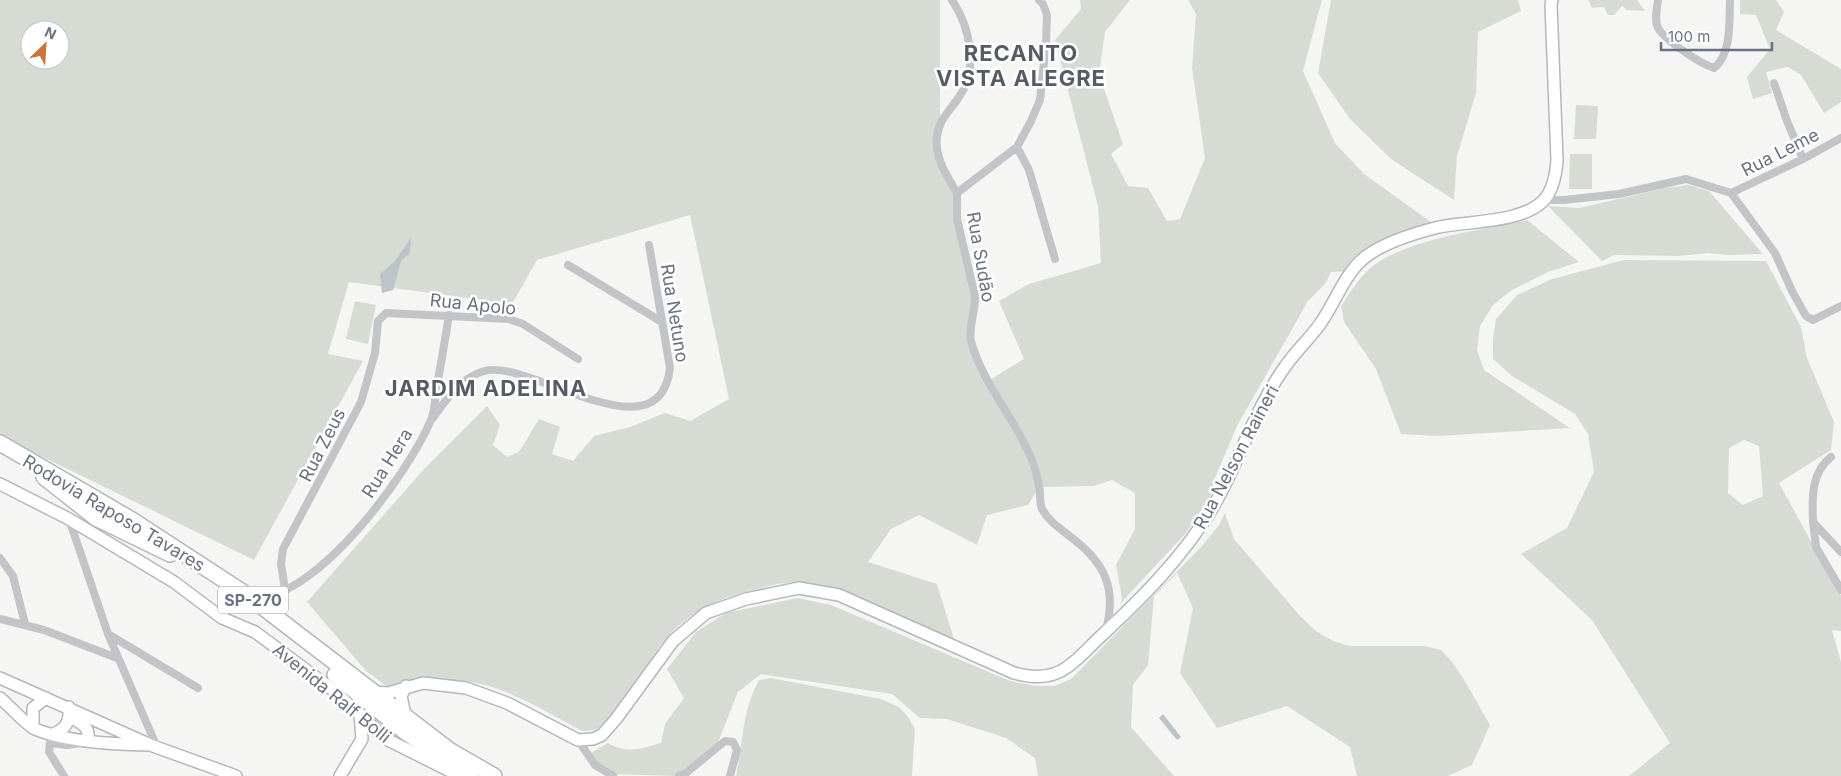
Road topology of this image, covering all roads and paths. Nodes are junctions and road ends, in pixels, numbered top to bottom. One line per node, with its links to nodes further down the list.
1 (952, 0): 10 (street)
2 (1039, 0): 8 (street, Rua Sudão)
3 (1658, 0): 4 (street)
4 (1730, 0)
5 (1550, 2): 12 (main road)
6 (1774, 83): 9 (street)
7 (1841, 138): 9 (street, Rua Leme)
8 (1017, 147): 10 (street, Rua Sudão); 14 (street)
9 (1803, 159): 11 (street, Rua Leme)
10 (957, 193): 35 (street, Rua Sudão)
11 (1731, 193): 12 (street); 16 (street)
12 (1544, 200): 35 (main road, Rua Nelson Raineri)
13 (649, 245): 19 (street, Rua Netuno)
14 (1055, 259)
15 (568, 266): 19 (street)
16 (1841, 306)
17 (386, 313): 18 (street, Rua Apolo); 29 (street, Rua Zeus)
18 (449, 315): 20 (street, Rua Apolo); 21 (street, Rua Hera)
19 (662, 322): 21 (street, Rua Netuno)
20 (578, 359)
21 (432, 419): 29 (street, Rua Hera)
22 (2, 446): 31 (highway, Rodovia Raposo Tavares / SP-270); 59 (highway, Rodovia Raposo Tavares / SP-270)
23 (1831, 457): 26 (street)
24 (0, 484): 25 (main road, Avenida Ralf Bolli)
25 (69, 519): 36 (street); 45 (main road, Avenida Ralf Bolli)
26 (1813, 522): 27 (street); 30 (street)
27 (1841, 552)
28 (0, 558): 34 (street)
29 (285, 589): 31 (street, Rua Hera); 33 (street)
30 (1841, 590)
31 (249, 596): 33 (highway, Rodovia Raposo Tavares / SP-270)
32 (0, 619): 34 (street)
33 (282, 621): 41 (highway, Rodovia Raposo Tavares / SP-270)
34 (25, 624): 37 (street)
35 (1106, 632): 52 (main road, Rua Nelson Raineri)
36 (108, 634): 37 (street); 40 (street)
37 (117, 658): 53 (street)
38 (0, 678): 43 (main road)
39 (406, 686): 41 (main road); 46 (main road); 52 (main road)
40 (198, 688)
41 (374, 692): 46 (highway, Rodovia Raposo Tavares / SP-270)
42 (0, 698): 47 (main road)
43 (46, 698): 44 (main road); 47 (main road)
44 (69, 712): 48 (main road); 51 (main road); 53 (main road)
45 (360, 714): 49 (main road, Avenida Ralf Bolli); 50 (main road)
46 (405, 715): 60 (highway, Rodovia Raposo Tavares / SP-270)
47 (33, 728): 48 (main road)
48 (53, 734): 51 (main road)
49 (380, 734): 50 (main road); 58 (main road, Avenida Ralf Bolli)
50 (362, 739): 57 (main road)
51 (88, 740): 53 (main road); 55 (street)
52 (578, 740): 61 (street)
53 (155, 746): 54 (main road)
54 (214, 772): 56 (main road)
55 (64, 776)
56 (236, 776)
57 (340, 776)
58 (460, 776)
59 (470, 776)
60 (494, 776)
61 (613, 776)
62 (679, 776): 63 (street)
63 (730, 776)

